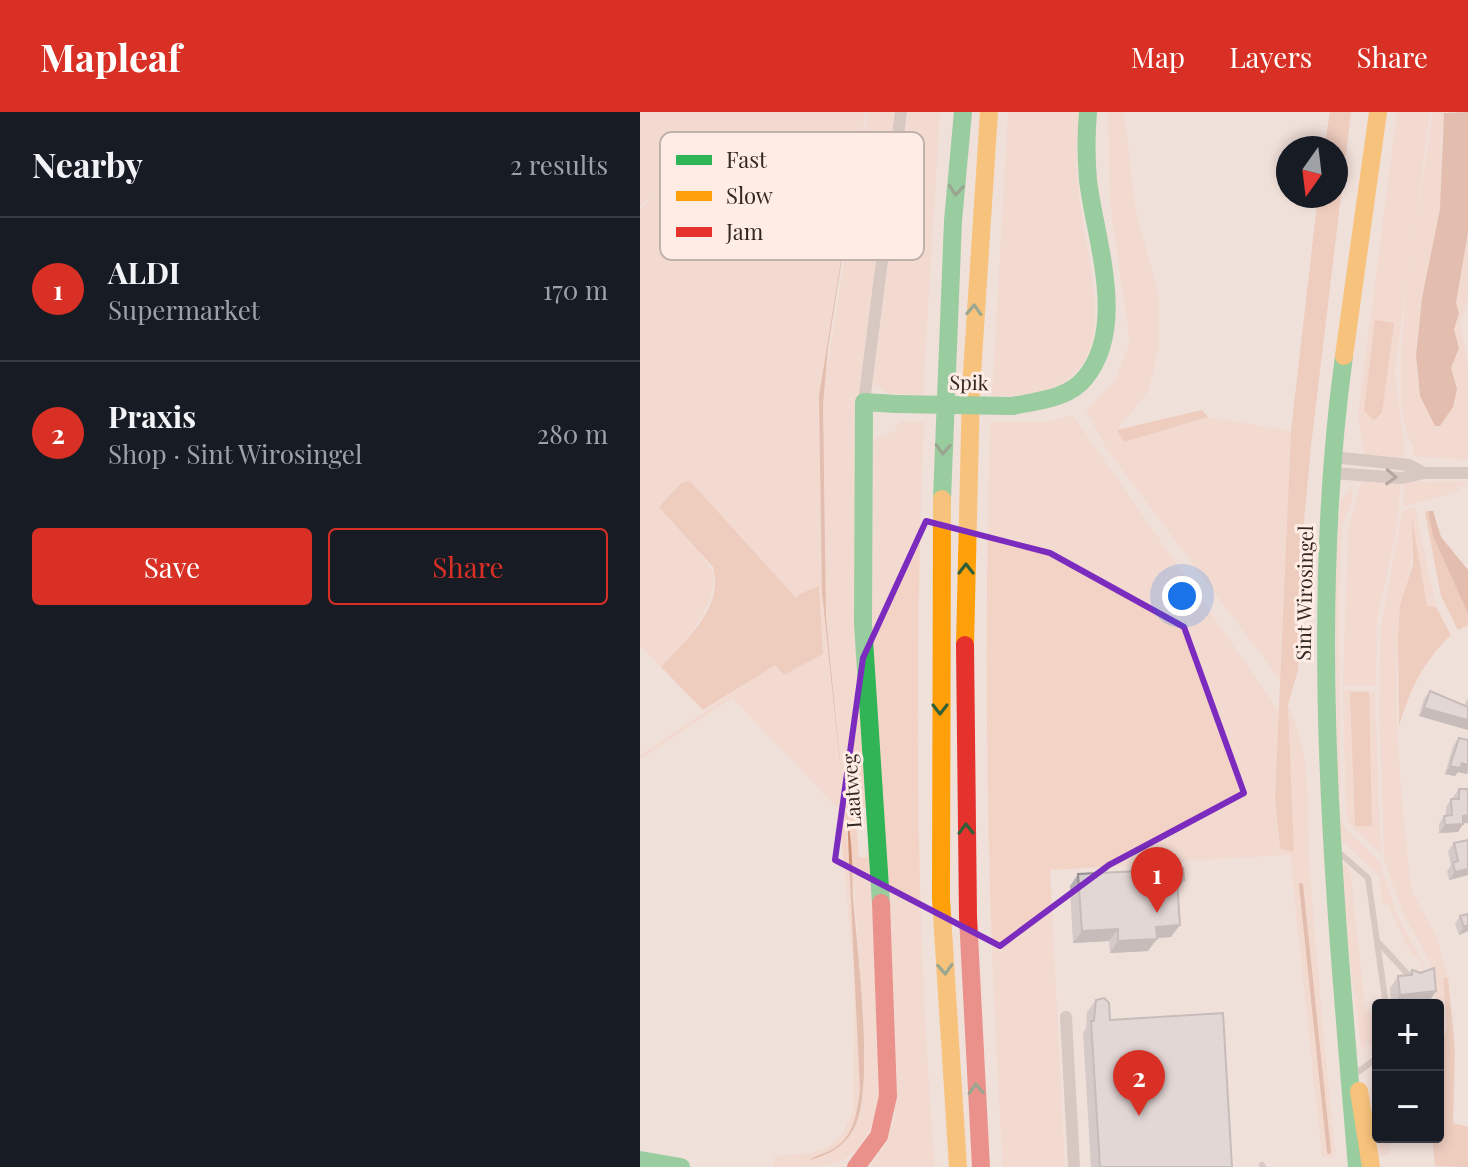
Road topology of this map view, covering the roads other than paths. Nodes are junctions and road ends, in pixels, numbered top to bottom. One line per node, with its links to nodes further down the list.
1 (901, 112): 6 (street)
2 (963, 112): 21 (main road, one-way to 21)
3 (989, 112): 22 (main road, one-way to 3)
4 (1088, 112): 8 (main road, Spik, bridge)
5 (1378, 112): 9 (main road, Sint Wirosingel)
6 (898, 132)
7 (882, 260): 8 (street)
8 (864, 402): 20 (main road, Laatweg)
9 (1332, 465): 10 (street); 11 (main road, Sint Wirosingel)
10 (1468, 473)
11 (1330, 844): 12 (lane); 17 (main road, Sint Wirosingel)
12 (1379, 943): 13 (lane); 14 (lane)
13 (1412, 979)
14 (1385, 999)
15 (1066, 1017): 23 (street)
16 (1372, 1061): 17 (lane)
17 (1351, 1077): 24 (main road, Sint Wirosingel); 25 (main road, Sint Wirosingel)
18 (640, 1160): 19 (main road)
19 (681, 1167)
20 (856, 1167)
21 (958, 1167)
22 (981, 1167)
23 (1074, 1167)
24 (1357, 1167)
25 (1371, 1167)

